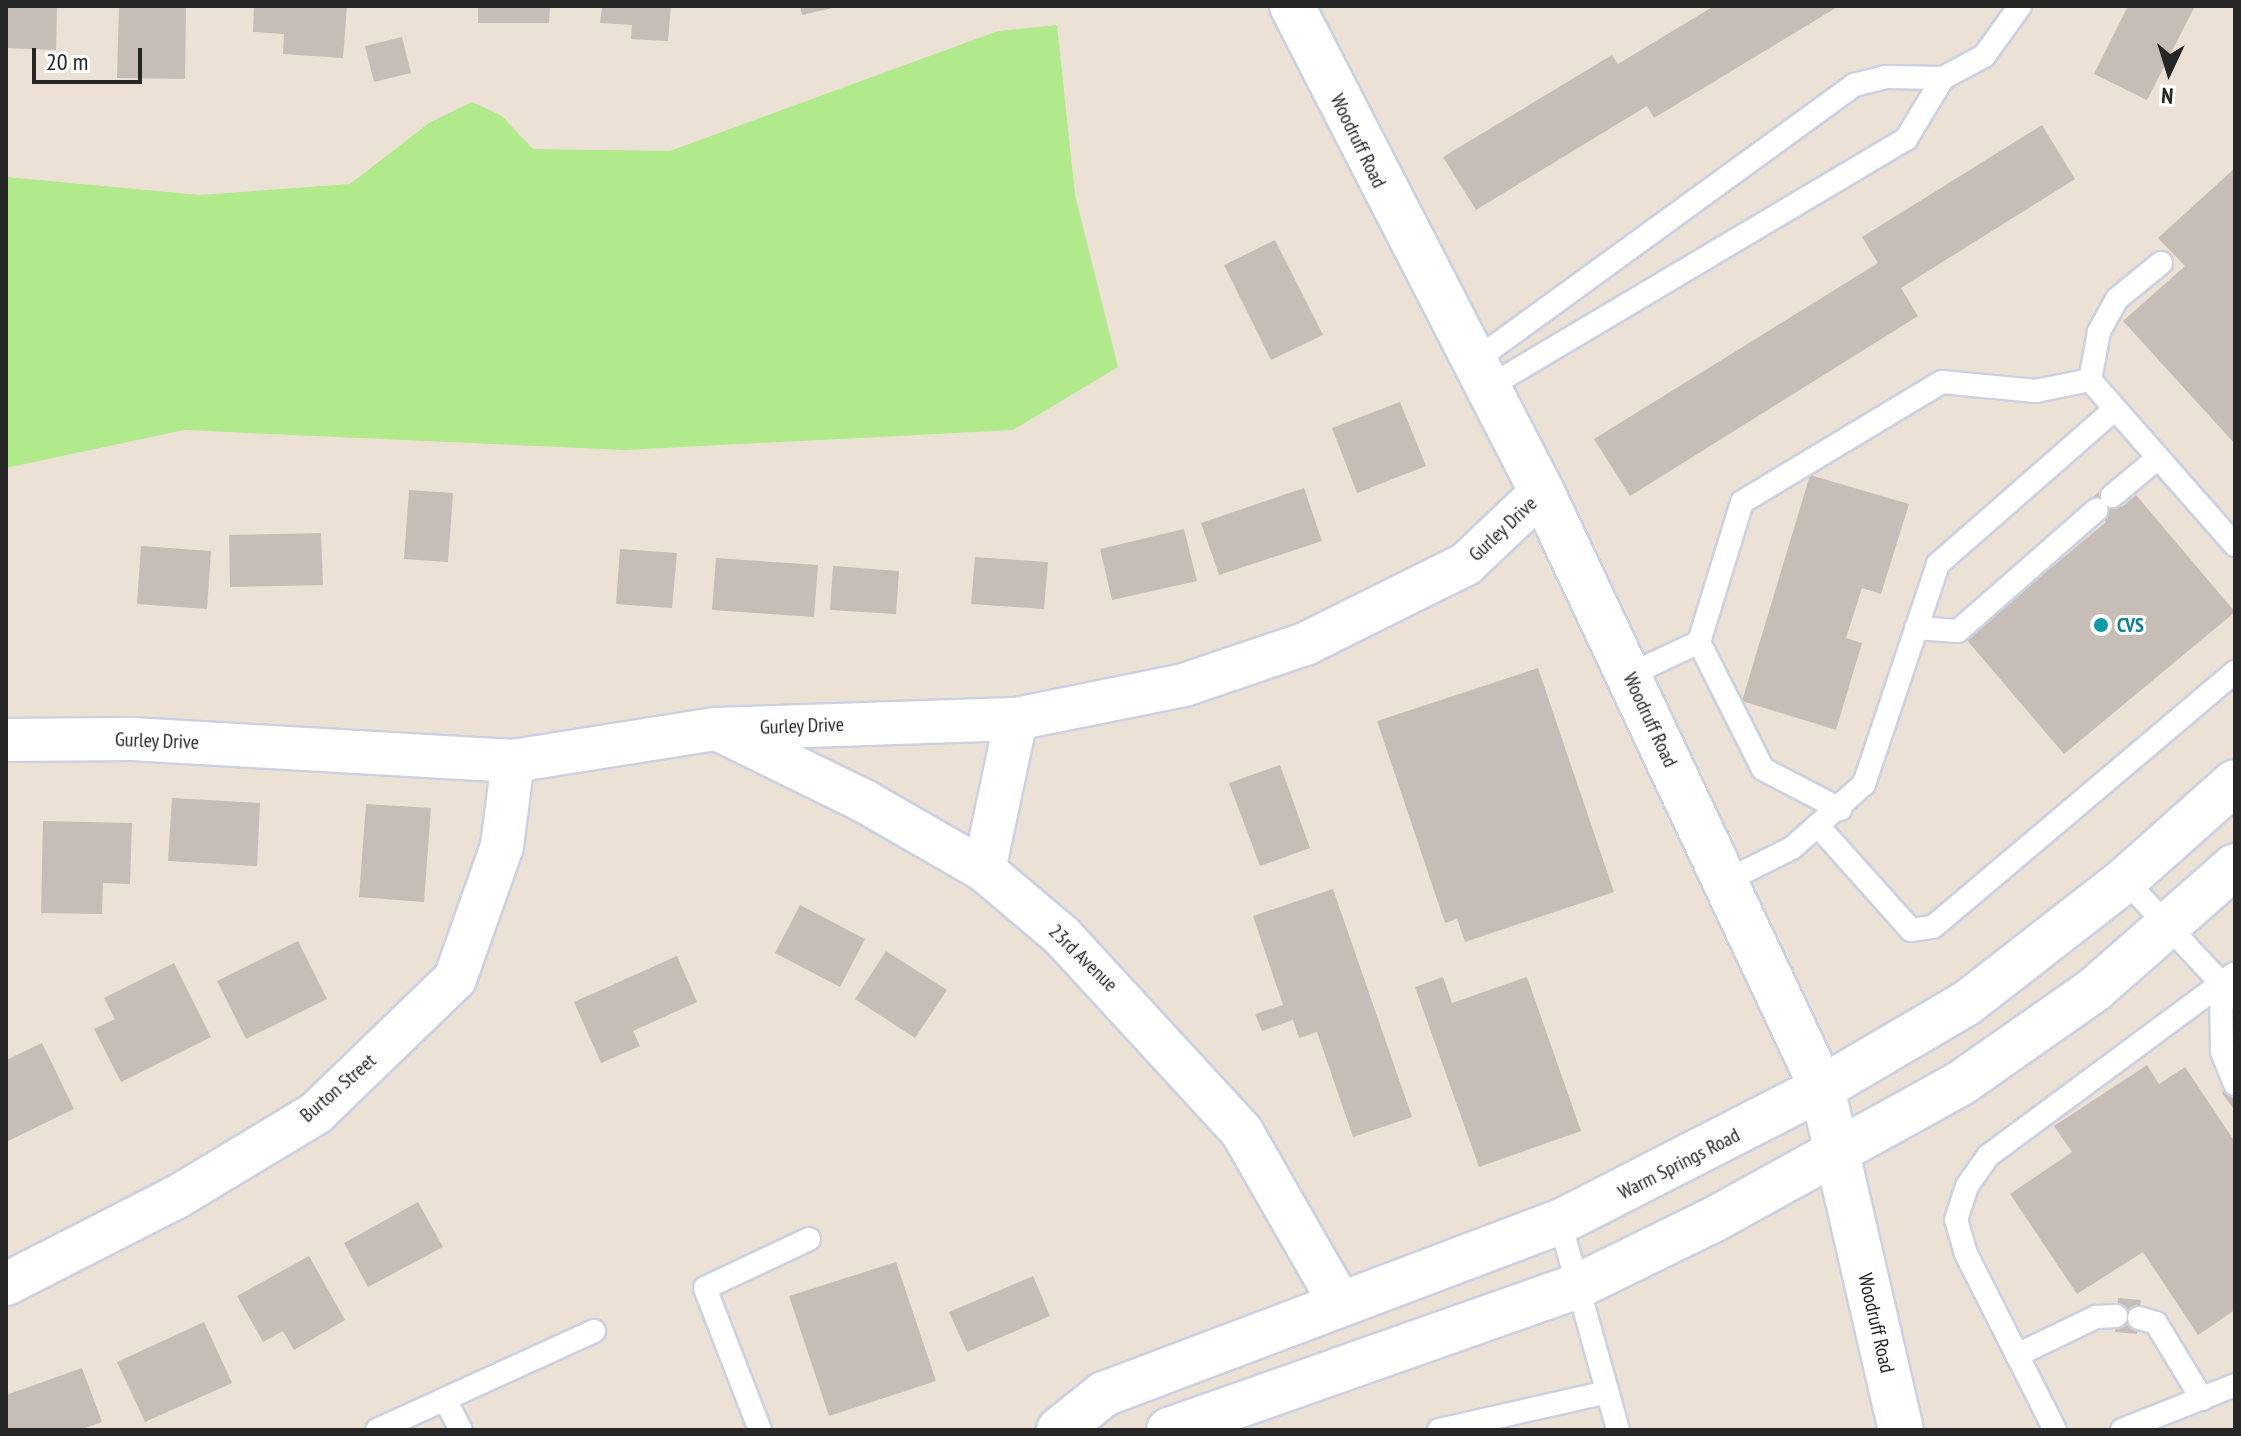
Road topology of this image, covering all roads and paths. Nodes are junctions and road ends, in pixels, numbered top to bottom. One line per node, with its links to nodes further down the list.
1 (2020, 6): 3 (lane)
2 (1302, 24): 5 (main road, Woodruff Road)
3 (1943, 78): 5 (lane); 5 (lane)
4 (2161, 263): 6 (lane)
5 (1480, 375): 9 (main road, Woodruff Road)
6 (2090, 380): 7 (lane); 12 (lane)
7 (2115, 409): 8 (lane); 11 (lane)
8 (2158, 458): 10 (lane); 11 (lane)
9 (1542, 492): 14 (main road, Woodruff Road); 15 (street, Gurley Drive)
10 (2235, 545)
11 (1916, 628): 20 (lane)
12 (1699, 642): 14 (lane); 20 (lane)
13 (2235, 672): 21 (lane)
14 (1629, 675): 25 (main road, Woodruff Road)
15 (1016, 719): 16 (street, Gurley Drive); 23 (street)
16 (716, 729): 18 (street, Gurley Drive); 23 (street, 23rd Avenue)
17 (6, 740): 18 (street, Gurley Drive)
18 (513, 761): 33 (street, Burton Street)
19 (2235, 782): 24 (main road, Warm Springs Road)
20 (1840, 809): 21 (lane)
21 (1819, 827): 25 (lane)
22 (2235, 866): 26 (main road)
23 (984, 870): 35 (street, 23rd Avenue)
24 (2125, 880): 26 (lane); 29 (main road, Warm Springs Road)
25 (1726, 881): 29 (main road, Woodruff Road)
26 (2168, 927): 27 (lane); 30 (main road)
27 (2230, 986): 28 (lane); 37 (lane)
28 (2235, 1084)
29 (1822, 1088): 30 (main road, Woodruff Road); 31 (main road, Warm Springs Road)
30 (1836, 1149): 34 (main road); 49 (main road, Woodruff Road)
31 (1560, 1222): 34 (lane); 35 (main road, Warm Springs Road)
32 (809, 1239): 44 (lane)
33 (6, 1284)
34 (1578, 1286): 39 (lane); 46 (main road)
35 (1341, 1305): 45 (main road, Warm Springs Road)
36 (594, 1331): 40 (lane)
37 (2017, 1355): 41 (lane); 50 (lane)
38 (2235, 1385): 41 (lane)
39 (1608, 1392): 47 (lane); 48 (lane)
40 (445, 1399): 42 (lane); 43 (lane)
41 (2202, 1399): 51 (lane)
42 (377, 1430)
43 (461, 1430)
44 (760, 1430)
45 (1059, 1430)
46 (1169, 1430)
47 (1439, 1430)
48 (1618, 1430)
49 (1901, 1430)
50 (2055, 1430)
51 (2122, 1430)

